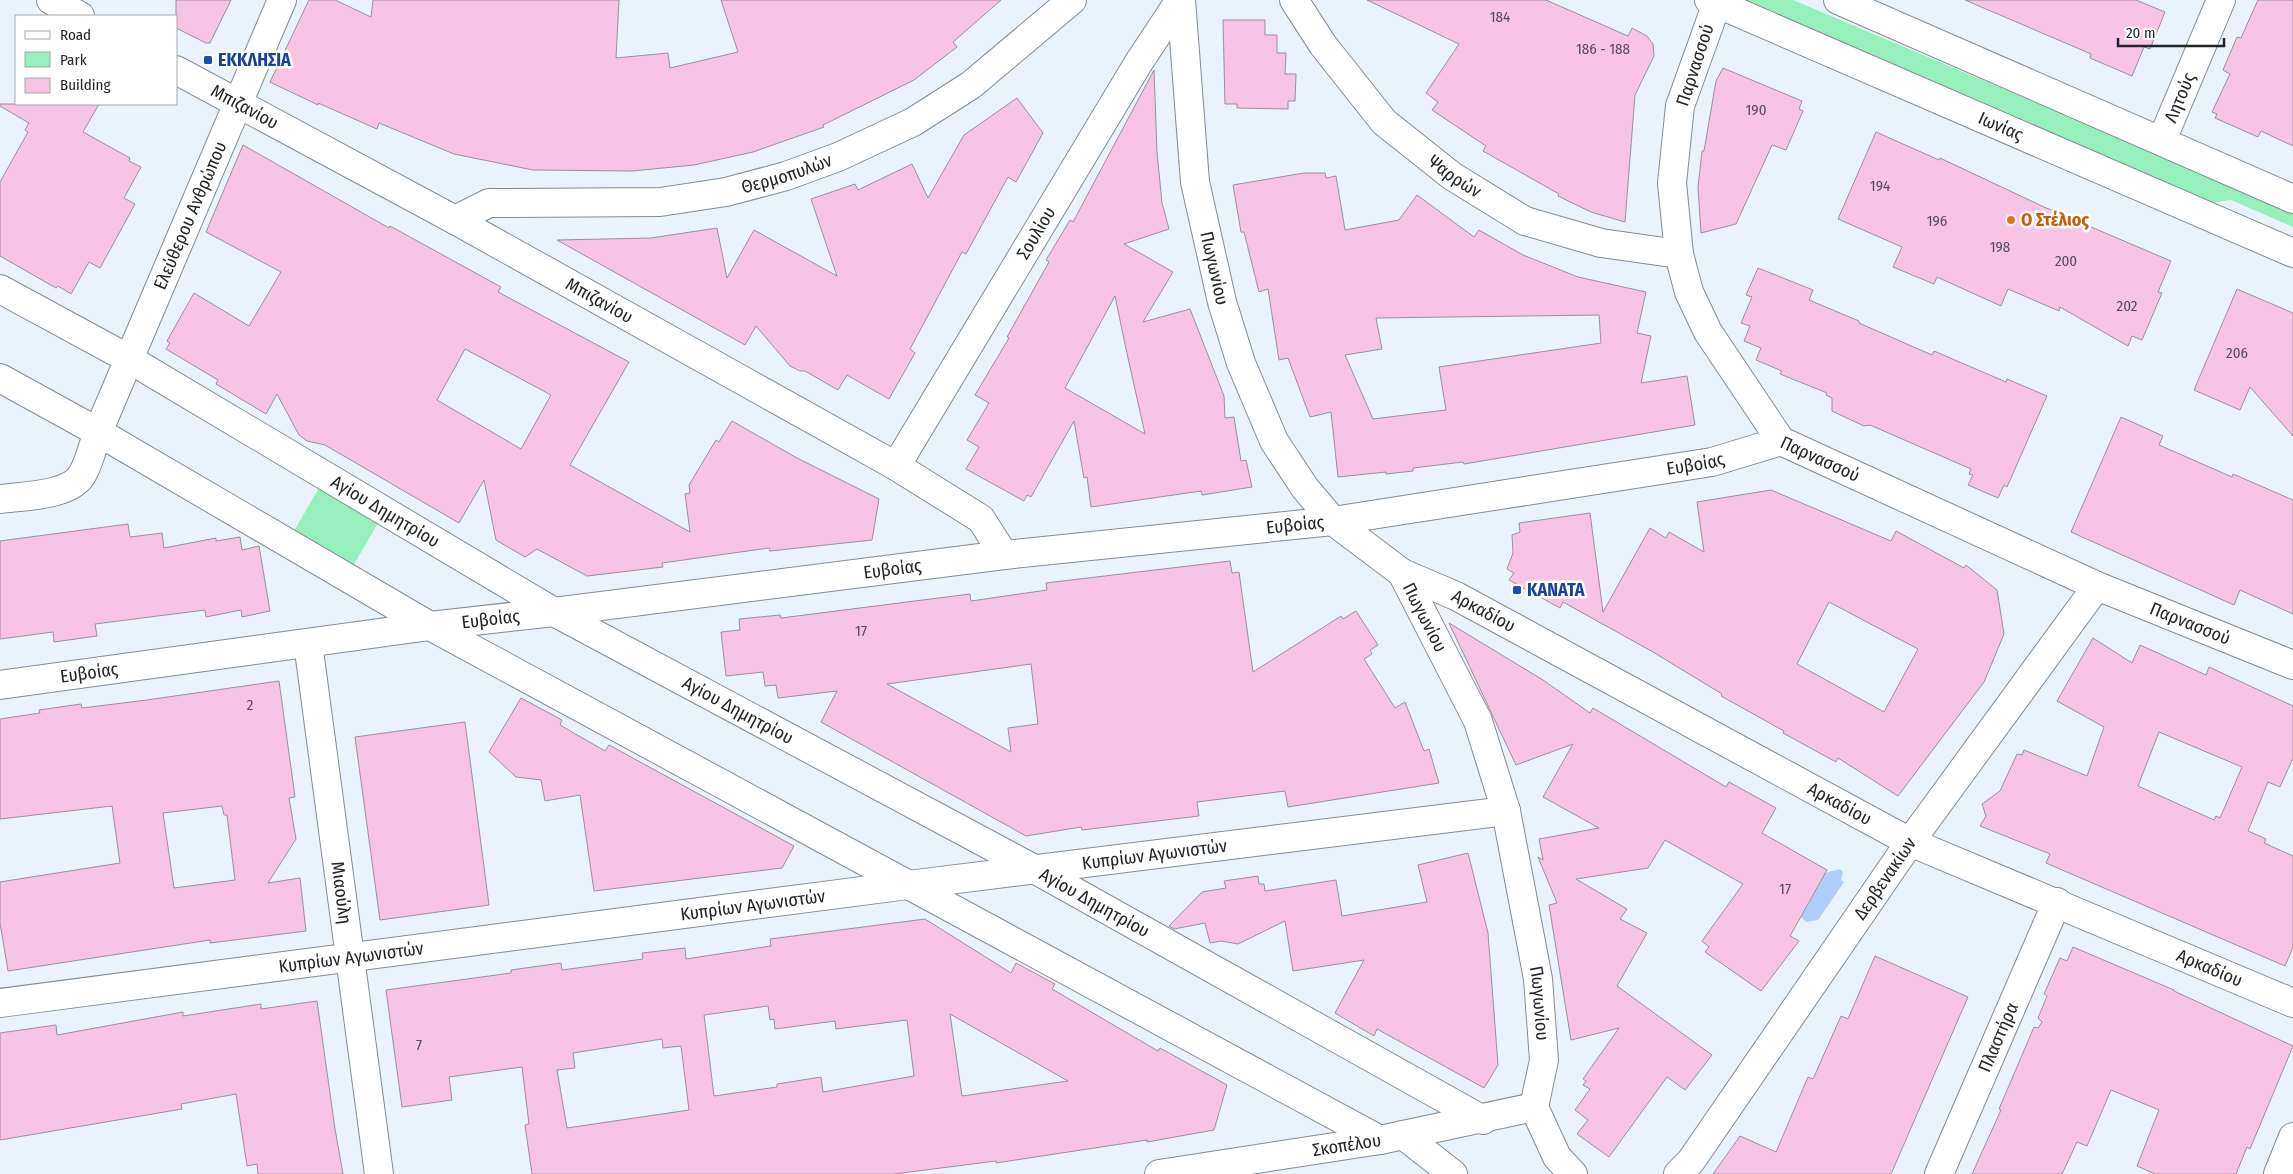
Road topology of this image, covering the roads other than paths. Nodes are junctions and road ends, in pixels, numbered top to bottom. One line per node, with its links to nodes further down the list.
1 (51, 0): 10 (street)
2 (282, 0): 12 (street, Ελεύθερου Ανθρώπου)
3 (1072, 0): 15 (street, Θερμοπυλών)
4 (1180, 0): 23 (street, Σουλίου); 25 (street, Πωγωνίου)
5 (1294, 0): 17 (street, Ψαρρών)
6 (1838, 0): 9 (street)
7 (2221, 0): 13 (street, Λητούς)
8 (1713, 2): 16 (street, Ιωνίας); 17 (street, Παρνασσού)
9 (1873, 7): 13 (street)
10 (78, 15)
11 (178, 71): 12 (street, Μπιζανίου)
12 (238, 104): 15 (street, Μπιζανίου); 19 (street, Ελεύθερου Ανθρώπου)
13 (2162, 140): 14 (street)
14 (2293, 199)
15 (455, 220): 23 (street, Μπιζανίου)
16 (2293, 253)
17 (1679, 254): 22 (street, Παρνασσού)
18 (0, 289): 19 (street, Αγίου Δημητρίου)
19 (129, 359): 21 (street, Ελεύθερου Ανθρώπου); 29 (street, Αγίου Δημητρίου)
20 (0, 378): 21 (street)
21 (98, 432): 24 (street, Ελεύθερου Ανθρώπου); 30 (street)
22 (1781, 441): 25 (street, Ευβοίας); 28 (street, Παρνασσού)
23 (896, 466): 26 (street, Μπιζανίου)
24 (0, 499)
25 (1333, 521): 26 (street, Ευβοίας); 27 (street, Πωγωνίου)
26 (1004, 555): 29 (street, Ευβοίας)
27 (1402, 572): 34 (street, Πωγωνίου); 35 (street, Αρκαδίου)
28 (2097, 586): 32 (street, Παρνασσού); 35 (street, Δερβενακίων)
29 (554, 612): 30 (street, Ευβοίας); 36 (street, Αγίου Δημητρίου)
30 (430, 626): 31 (street, Ευβοίας); 37 (street)
31 (308, 642): 33 (street, Ευβοίας); 39 (street, Μιαούλη)
32 (2293, 664)
33 (0, 685)
34 (1506, 811): 36 (street, Κυπρίων Αγωνιστών); 42 (street, Πωγωνίου)
35 (1910, 842): 38 (street, Αρκαδίου); 51 (street, Δερβενακίων)
36 (1036, 870): 37 (street, Κυπρίων Αγωνιστών); 43 (street, Αγίου Δημητρίου)
37 (908, 885): 39 (street, Κυπρίων Αγωνιστών); 45 (street)
38 (2057, 902): 40 (street, Αρκαδίου); 52 (street, Πλαστήρα)
39 (350, 958): 41 (street, Κυπρίων Αγωνιστών); 47 (street, Μιαούλη)
40 (2293, 1003)
41 (0, 1004)
42 (1534, 1108): 43 (street, Σκοπέλου); 50 (street)
43 (1483, 1120): 45 (street, Σκοπέλου)
44 (2293, 1137): 53 (street)
45 (1392, 1138): 46 (street, Σκοπέλου); 49 (street)
46 (1206, 1171): 48 (street, Σκοπέλου)
47 (379, 1174)
48 (1159, 1174)
49 (1453, 1174)
50 (1573, 1174)
51 (1678, 1174)
52 (1939, 1174)
53 (2278, 1174)

